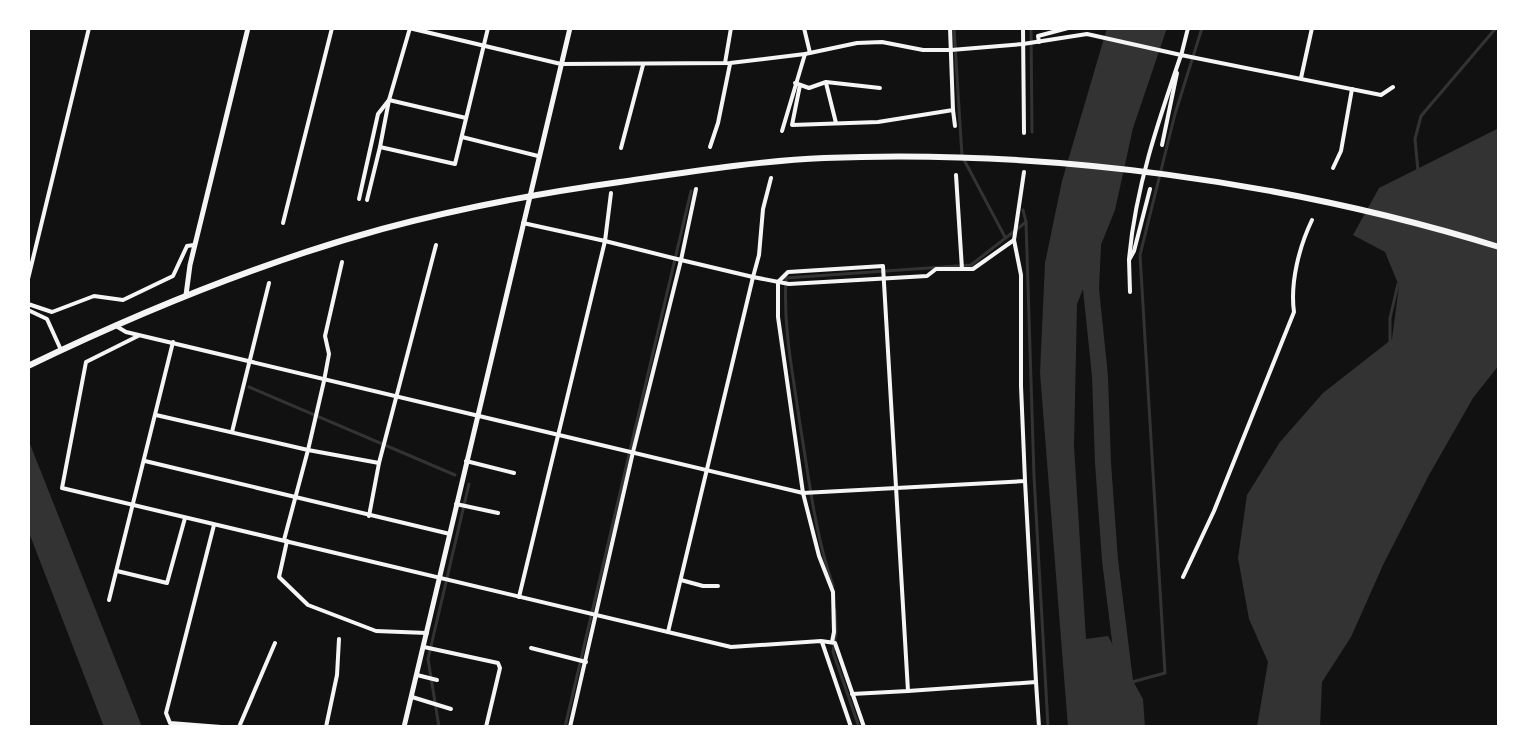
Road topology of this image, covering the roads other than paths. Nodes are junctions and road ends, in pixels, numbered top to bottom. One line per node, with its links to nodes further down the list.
1 (89, 28): 67 (street)
2 (248, 28): 58 (main road)
3 (332, 28): 54 (street)
4 (410, 28): 16 (street); 29 (street)
5 (488, 28): 16 (street)
6 (570, 28): 21 (main road)
7 (731, 28): 20 (street)
8 (804, 28): 18 (street)
9 (950, 28): 17 (street)
10 (1023, 28): 15 (street)
11 (1068, 28): 14 (street)
12 (1188, 28): 19 (street)
13 (1312, 28): 23 (street)
14 (1039, 42): 15 (street); 19 (street)
15 (1023, 44): 17 (street); 35 (street)
16 (484, 46): 21 (street); 31 (street)
17 (951, 50): 18 (street); 30 (street)
18 (807, 53): 20 (street); 25 (street)
19 (1181, 55): 23 (street); 37 (street); 44 (street)
20 (728, 63): 22 (street); 39 (street)
21 (561, 64): 22 (street); 41 (main road)
22 (643, 65): 40 (street)
23 (1301, 78): 28 (street)
24 (826, 82): 25 (street); 27 (street); 32 (street)
25 (797, 84): 32 (street); 34 (street)
26 (1393, 87): 28 (street)
27 (880, 88)
28 (1352, 89): 42 (street)
29 (389, 100): 31 (street); 38 (street); 51 (street)
30 (953, 110): 32 (street); 33 (street)
31 (466, 118): 36 (street)
32 (836, 123)
33 (955, 126)
34 (782, 131)
35 (1024, 133)
36 (462, 137): 38 (street); 41 (street)
37 (1162, 145)
38 (380, 147): 52 (street)
39 (710, 147)
40 (621, 148)
41 (538, 156): 50 (main road)
42 (1333, 168)
43 (1024, 172): 56 (street)
44 (1142, 172): 50 (highway); 60 (highway); 62 (street)
45 (956, 175): 64 (street)
46 (771, 178): 65 (street)
47 (696, 189): 61 (street)
48 (1150, 189): 62 (street)
49 (611, 193): 57 (street)
50 (529, 195): 55 (main road); 71 (highway)
51 (359, 199)
52 (367, 200)
53 (1312, 220): 106 (street)
54 (283, 223)
55 (523, 223): 57 (street); 82 (main road)
56 (1014, 240): 64 (street); 93 (street)
57 (605, 241): 61 (street); 85 (street)
58 (194, 245): 71 (main road); 72 (street)
59 (436, 245): 81 (street)
60 (1499, 247)
61 (681, 260): 65 (street); 87 (street)
62 (1129, 260): 70 (street)
63 (342, 262): 80 (street)
64 (962, 269): 66 (street)
65 (753, 277): 68 (street); 91 (street)
66 (885, 278): 68 (street); 68 (street); 94 (street)
67 (28, 279)
68 (778, 282): 95 (street)
69 (269, 283): 78 (street)
70 (1130, 292)
71 (186, 295): 74 (highway)
72 (28, 304)
73 (28, 310): 77 (street)
74 (116, 326): 75 (street); 77 (highway)
75 (140, 335): 76 (street); 98 (street)
76 (173, 342): 78 (street); 83 (street)
77 (61, 350): 79 (highway)
78 (250, 360): 80 (street); 84 (street)
79 (28, 366)
80 (324, 381): 81 (street); 86 (street)
81 (396, 397): 82 (street); 90 (street)
82 (477, 414): 85 (street); 89 (main road)
83 (156, 415): 84 (street); 88 (street)
84 (232, 433): 86 (street)
85 (558, 433): 87 (street); 110 (street)
86 (308, 450): 90 (street); 96 (street)
87 (633, 452): 91 (street); 112 (street)
88 (145, 461): 96 (street); 98 (street)
89 (466, 461): 92 (street); 97 (main road)
90 (379, 463): 100 (street)
91 (707, 468): 95 (street); 108 (street)
92 (514, 473)
93 (1025, 481): 94 (street); 124 (street)
94 (896, 487): 95 (street); 125 (street)
95 (803, 493): 118 (street)
96 (295, 499): 100 (street); 104 (street)
97 (456, 504): 99 (street); 103 (main road)
98 (134, 505): 101 (street); 105 (street)
99 (498, 513)
100 (369, 516): 103 (street)
101 (185, 518): 102 (street); 105 (street)
102 (214, 525): 104 (street); 129 (street)
103 (450, 534): 107 (main road)
104 (286, 540): 107 (street); 114 (street)
105 (117, 571): 111 (street)
106 (1183, 577)
107 (440, 578): 110 (street); 114 (main road)
108 (681, 580): 109 (street); 113 (street)
109 (718, 586)
110 (519, 597): 112 (street)
111 (109, 600)
112 (597, 614): 113 (street); 121 (street)
113 (668, 632): 116 (street)
114 (427, 633): 119 (main road)
115 (339, 639): 131 (street)
116 (821, 641): 118 (street); 135 (street)
117 (275, 643): 130 (street)
118 (832, 643): 126 (street)
119 (424, 647): 122 (main road); 133 (street)
120 (531, 648): 121 (street)
121 (586, 662): 134 (street)
122 (417, 675): 123 (street); 127 (main road)
123 (437, 680)
124 (1036, 682): 125 (street); 137 (street)
125 (908, 691): 126 (street)
126 (852, 694): 136 (street)
127 (412, 697): 128 (street); 132 (main road)
128 (451, 709)
129 (221, 727)
130 (239, 727)
131 (326, 727)
132 (404, 727)
133 (486, 727)
134 (570, 727)
135 (851, 727)
136 (864, 727)
137 (1039, 727)

